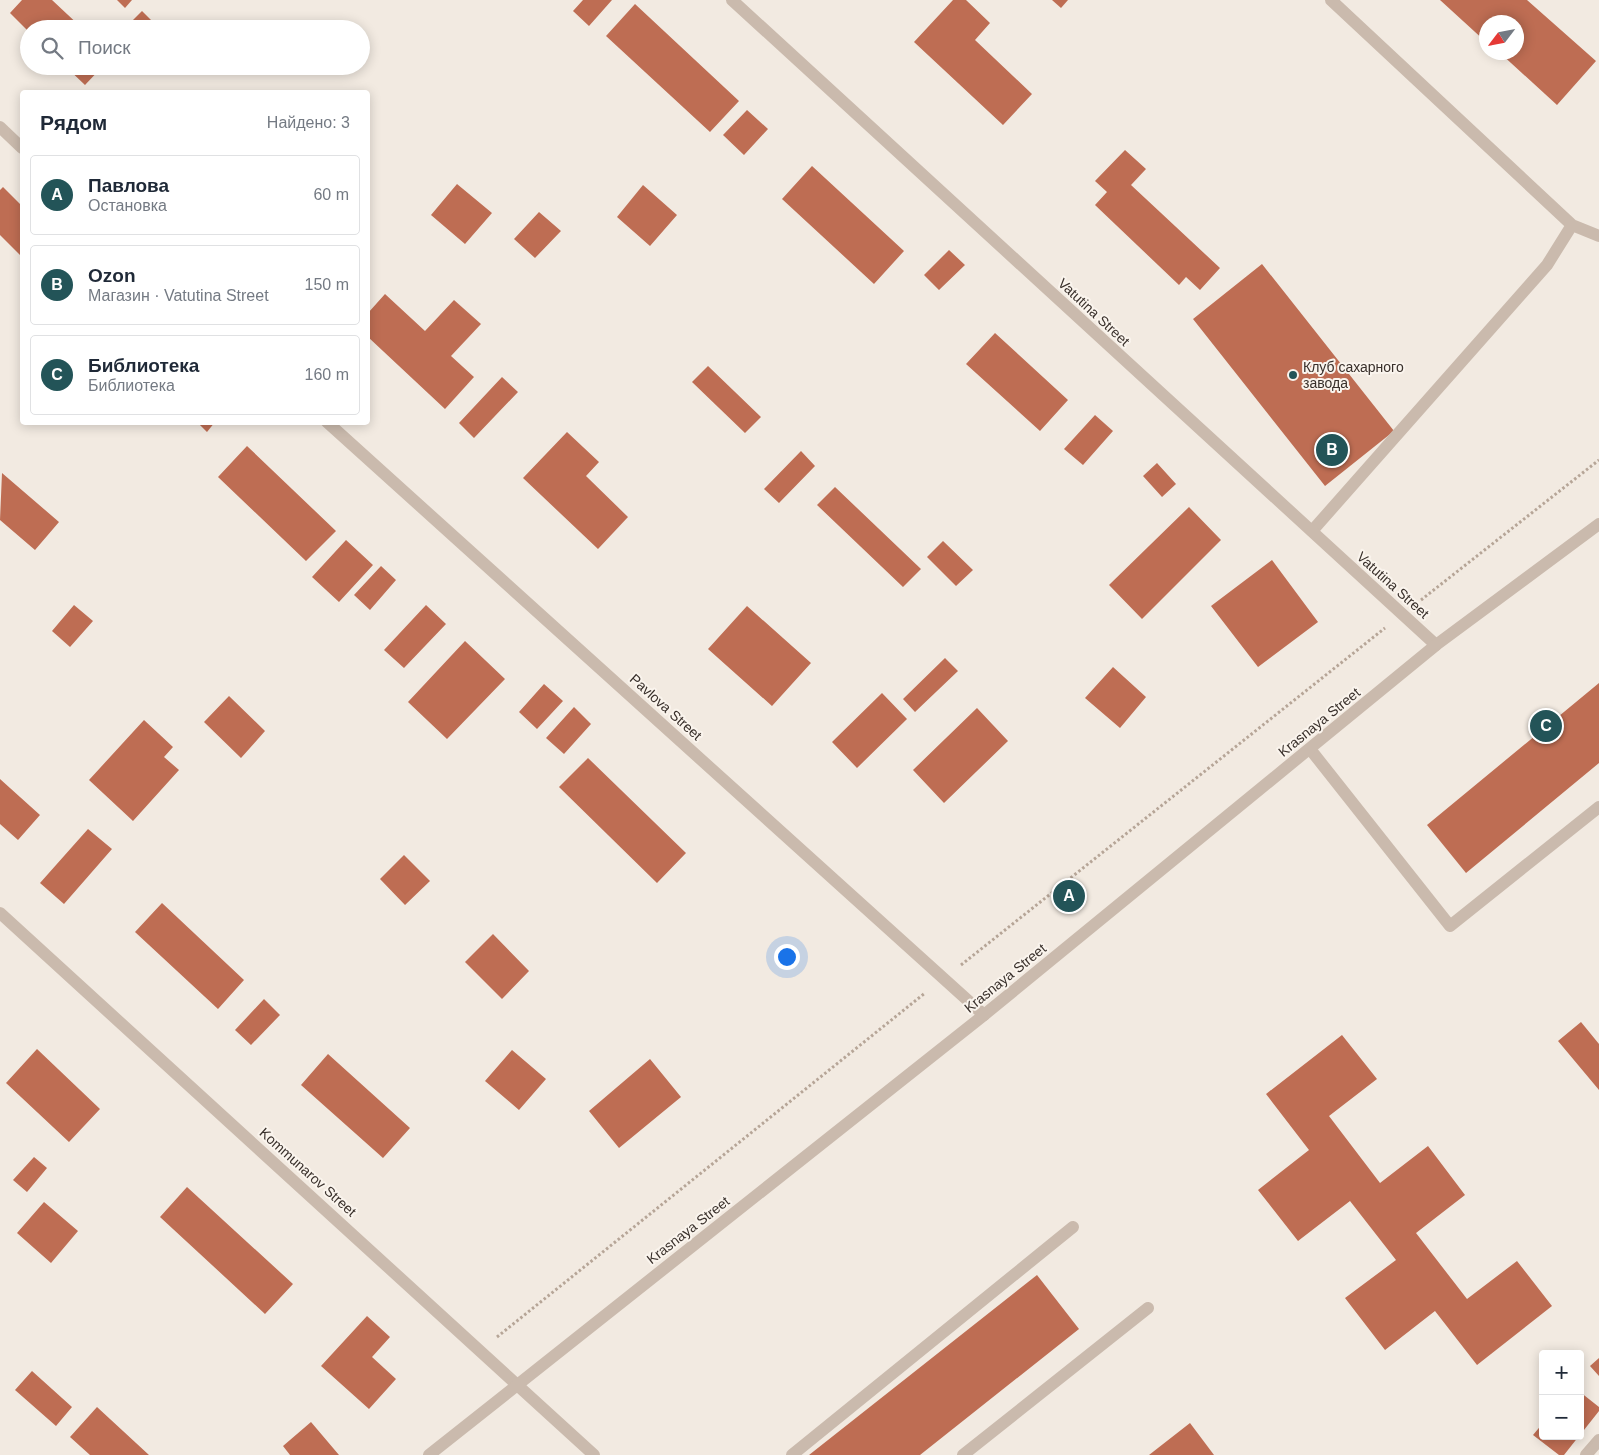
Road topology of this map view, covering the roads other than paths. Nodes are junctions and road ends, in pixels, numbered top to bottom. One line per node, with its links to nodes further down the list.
1 (732, 0): 9 (street, Vatutina Street)
2 (1330, 0): 5 (street)
3 (0, 128): 4 (street)
4 (20, 146)
5 (1572, 225): 6 (street); 9 (street)
6 (1599, 236)
7 (330, 425): 14 (street, Pavlova Street)
8 (1599, 524): 10 (street, Krasnaya Street)
9 (1312, 531): 10 (street, Vatutina Street)
10 (1436, 645): 11 (street, Krasnaya Street)
11 (1310, 749): 12 (street); 14 (street, Krasnaya Street)
12 (1599, 807)
13 (0, 913): 17 (street, Kommunarov Street)
14 (984, 1014): 17 (street, Krasnaya Street)
15 (1073, 1227): 21 (street)
16 (1148, 1308): 22 (street)
17 (518, 1385): 19 (street, Krasnaya Street); 20 (street, Kommunarov Street)
18 (1599, 1440): 23 (street)
19 (429, 1455)
20 (594, 1455)
21 (792, 1455)
22 (963, 1455)
23 (1586, 1455)

